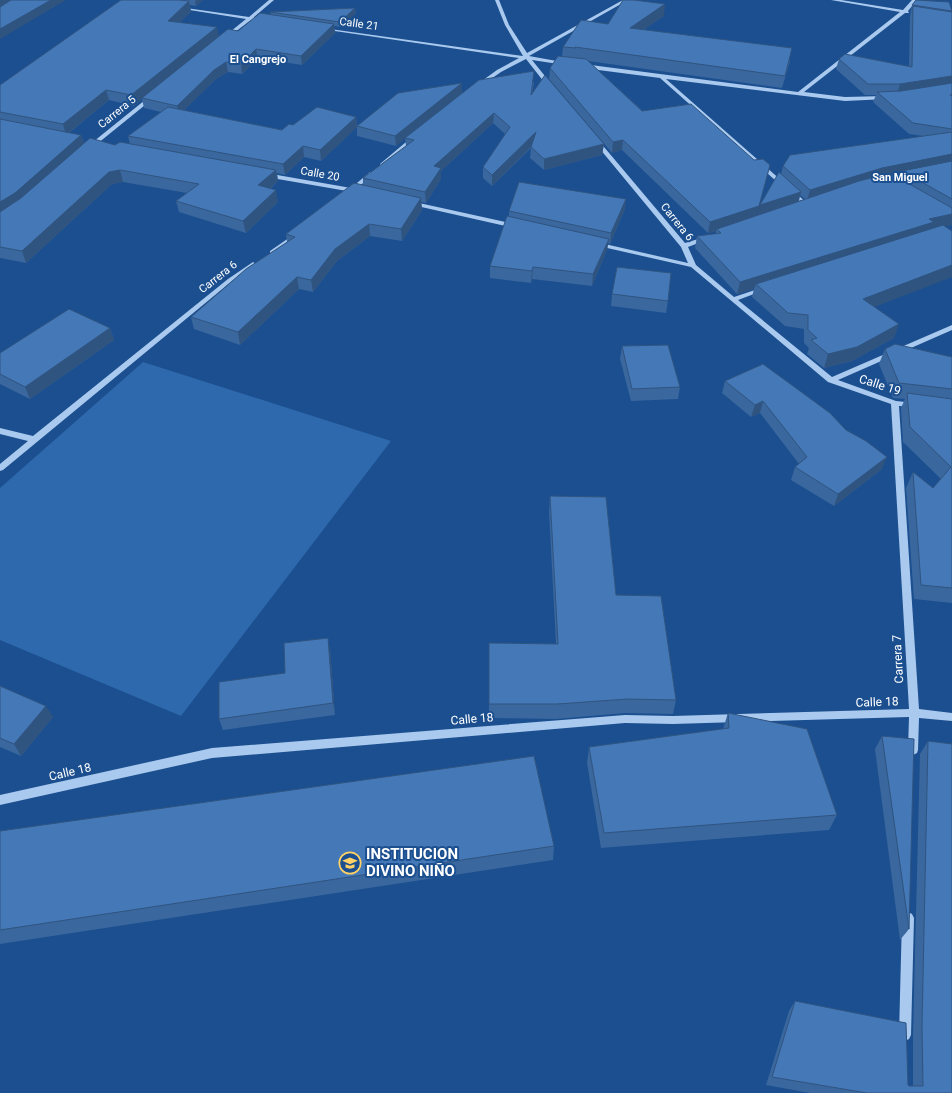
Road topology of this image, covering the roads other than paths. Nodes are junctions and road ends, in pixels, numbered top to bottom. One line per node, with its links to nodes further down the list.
1 (272, 0): 9 (street)
2 (497, 0): 13 (street)
3 (626, 0): 13 (street)
4 (834, 0): 7 (street)
5 (915, 0): 7 (street)
6 (174, 7): 9 (street)
7 (905, 11): 8 (street); 17 (street)
8 (914, 13)
9 (250, 18): 10 (street); 12 (street)
10 (269, 21)
11 (318, 28): 13 (street, Calle 21)
12 (220, 42)
13 (526, 57): 14 (street, Calle 21); 15 (street); 18 (street)
14 (662, 78): 17 (street, Calle 21); 31 (street)
15 (475, 89)
16 (160, 90): 23 (street, Carrera 5)
17 (800, 94): 19 (street, Calle 21)
18 (557, 95)
19 (888, 98)
20 (423, 130): 27 (street)
21 (589, 133): 36 (street, Carrera 6)
22 (84, 142): 23 (street)
23 (94, 144): 24 (street); 25 (street, Carrera 5)
24 (103, 146)
25 (86, 150)
26 (257, 173): 27 (street, Calle 20)
27 (352, 190): 28 (street, Calle 20); 29 (street)
28 (361, 192)
29 (344, 196)
30 (399, 201): 32 (street)
31 (796, 207)
32 (523, 228)
33 (298, 233): 37 (street)
34 (712, 236): 36 (street)
35 (589, 243): 39 (street)
36 (684, 246): 39 (street, Carrera 6)
37 (268, 255)
38 (260, 260): 47 (street, Carrera 6)
39 (693, 266): 41 (street, Carrera 6)
40 (772, 286): 41 (street)
41 (734, 299): 43 (street, Carrera 6)
42 (952, 327): 43 (street)
43 (831, 380): 44 (street, Calle 19)
44 (895, 403): 45 (street, Calle 19); 49 (street, Carrera 7)
45 (924, 406)
46 (0, 431): 47 (street)
47 (33, 439): 48 (street, Carrera 6)
48 (0, 468)
49 (914, 713): 50 (street, Calle 18); 51 (street, Carrera 7); 52 (street, Calle 18)
50 (952, 717)
51 (913, 762)
52 (0, 800)
53 (909, 908): 54 (street)
54 (906, 1044)

